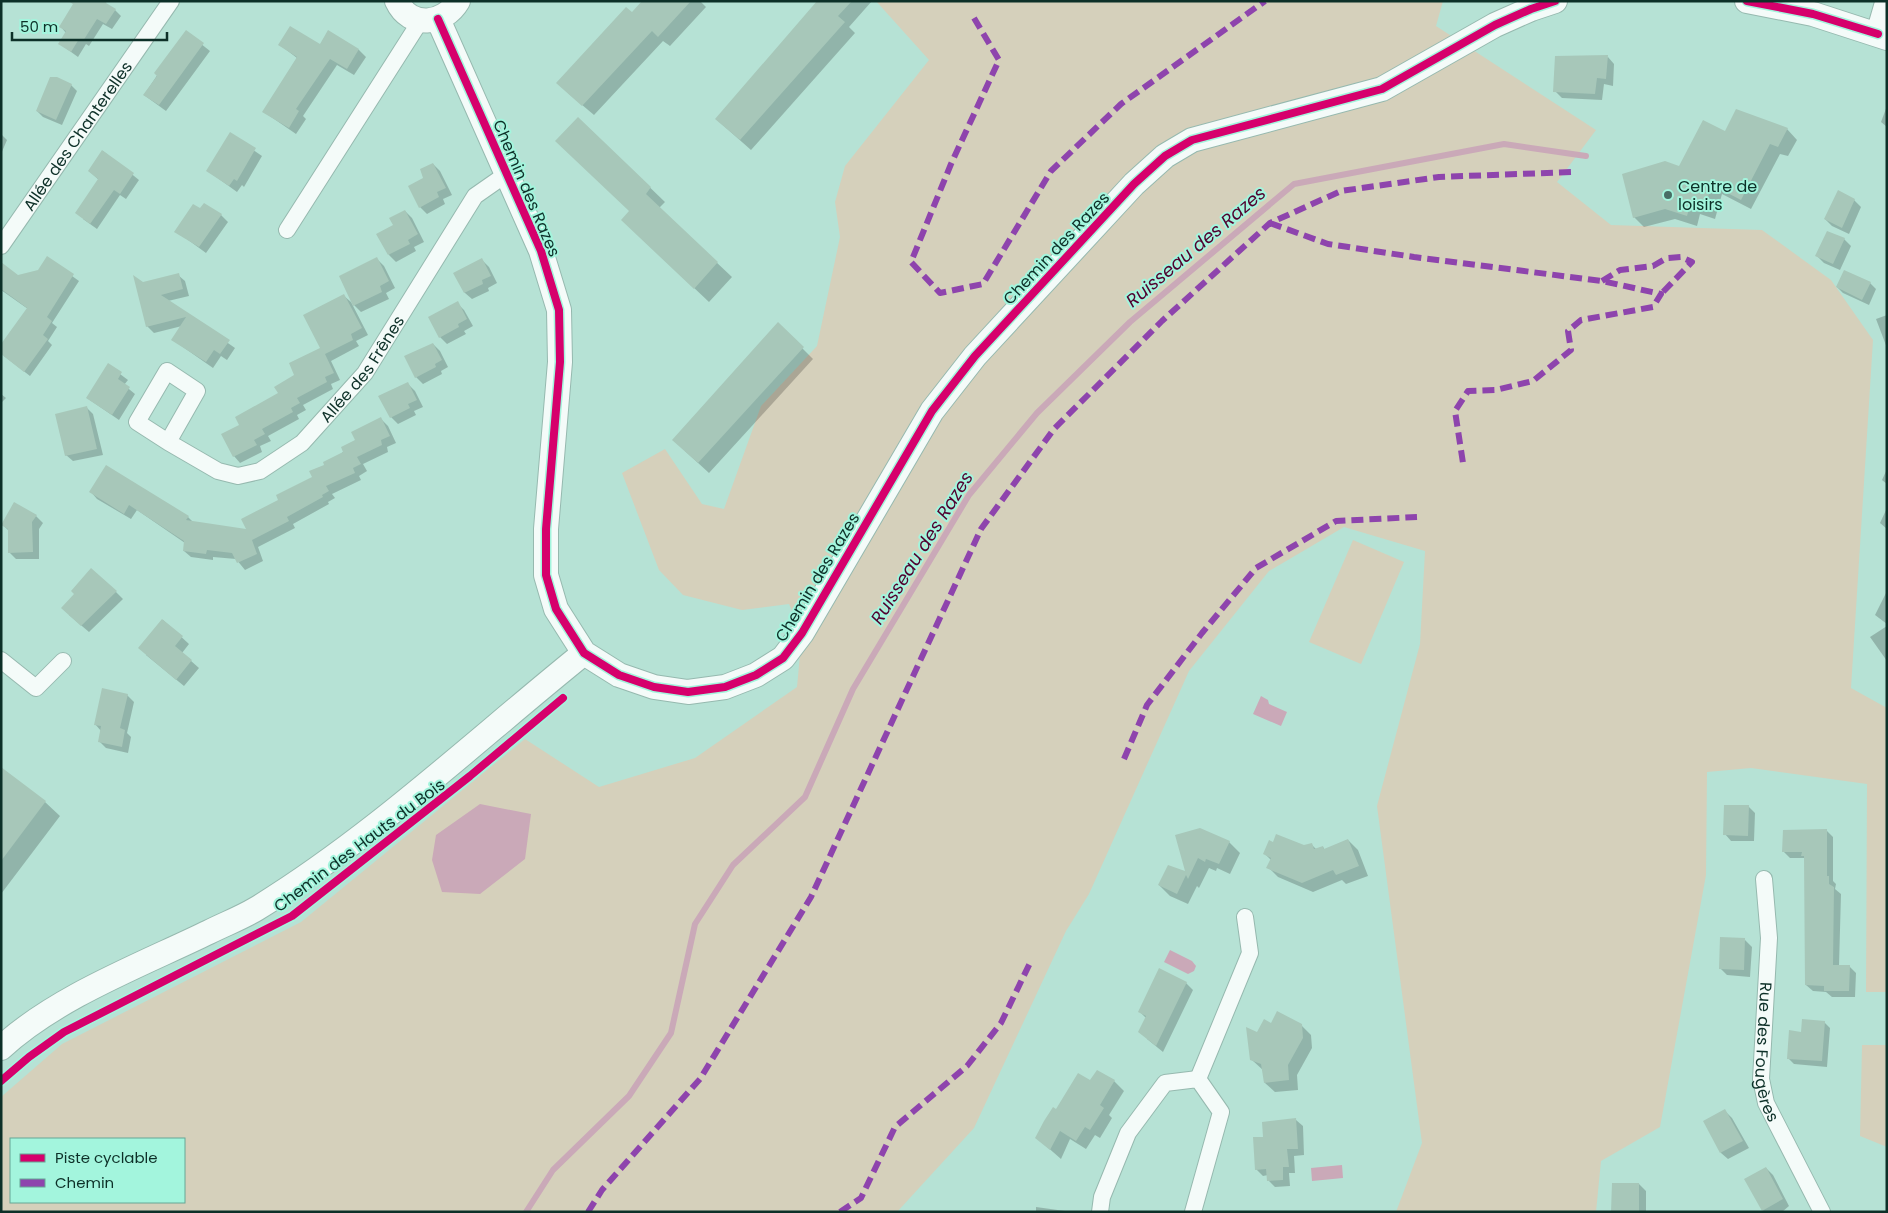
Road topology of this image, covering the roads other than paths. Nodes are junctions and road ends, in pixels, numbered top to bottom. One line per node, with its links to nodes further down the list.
1 (171, 1): 11 (street, Allée des Chanterelles)
2 (397, 1): 7 (street)
3 (458, 1): 7 (street)
4 (1555, 1): 13 (street, Chemin des Razes)
5 (1748, 1): 8 (street)
6 (1887, 3): 8 (street)
7 (429, 20): 9 (street, Chemin des Razes); 10 (street)
8 (1882, 36)
9 (508, 173): 12 (street, Allée des Frênes); 13 (street, Chemin des Razes)
10 (287, 230)
11 (1, 246)
12 (168, 442)
13 (584, 653): 18 (street, Chemin des Hauts du Bois)
14 (1, 660): 15 (street)
15 (63, 661)
16 (1764, 879): 22 (street, Rue des Fougères)
17 (1245, 917): 19 (street)
18 (1, 1048)
19 (1198, 1079): 20 (street); 21 (street)
20 (1100, 1212)
21 (1193, 1212)
22 (1822, 1212)

